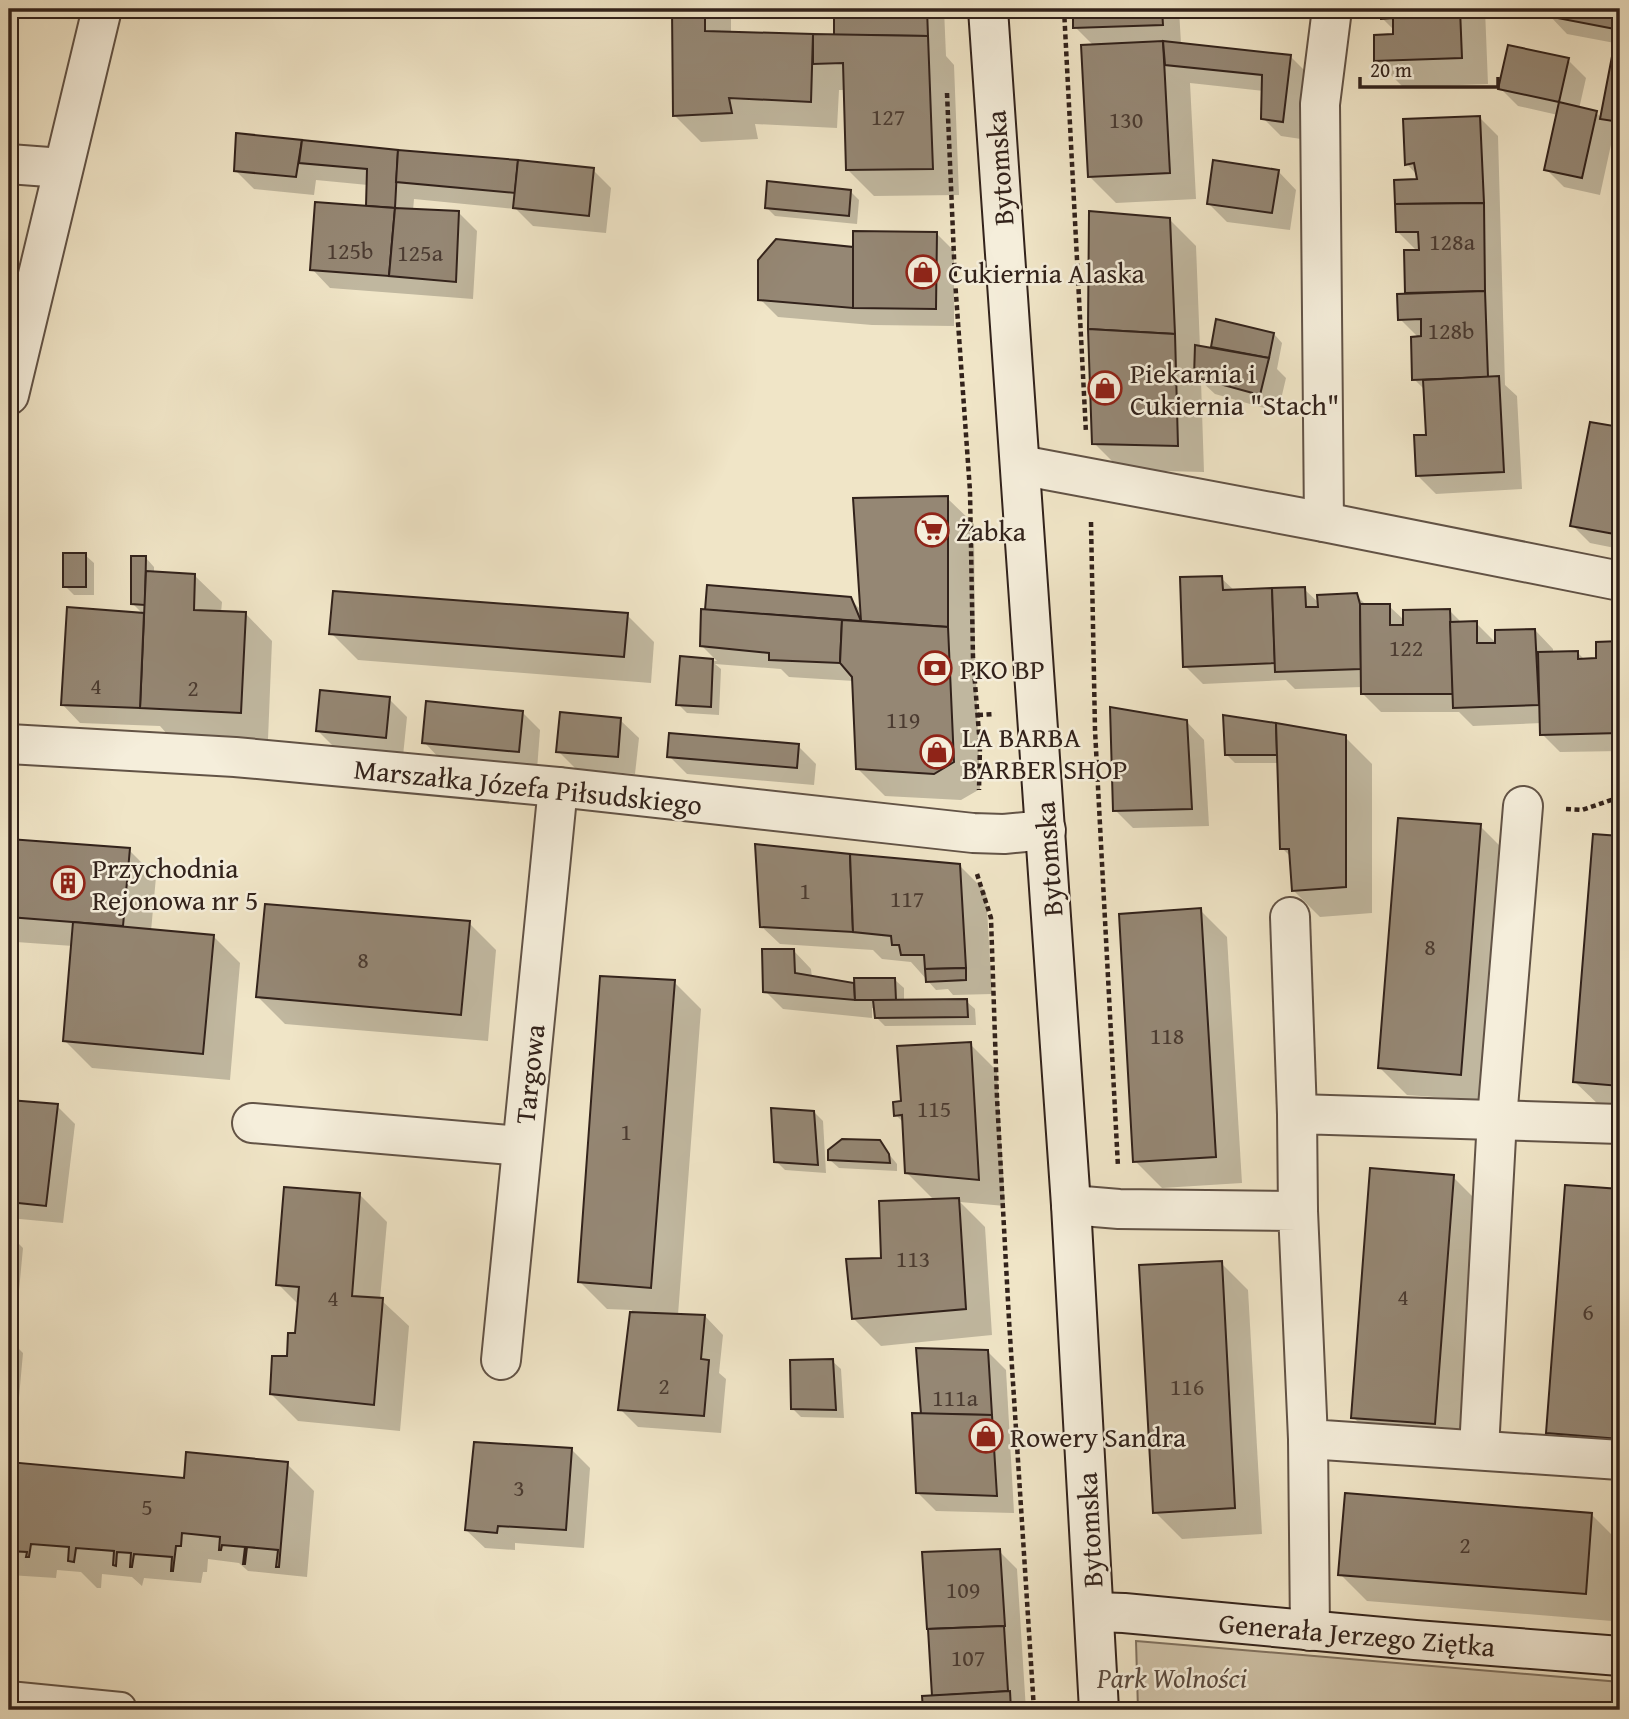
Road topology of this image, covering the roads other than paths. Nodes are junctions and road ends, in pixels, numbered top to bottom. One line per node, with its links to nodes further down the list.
1 (102, 9): 5 (street)
2 (988, 9): 7 (street, Bytomska)
3 (1332, 9): 8 (street)
4 (9, 164): 5 (street)
5 (62, 168): 6 (street)
6 (9, 395)
7 (1020, 465): 8 (street); 13 (street, Bytomska)
8 (1324, 522): 9 (street)
9 (1620, 581)
10 (9, 744): 11 (street, Marszałka Józefa Piłsudskiego)
11 (558, 787): 13 (street, Marszałka Józefa Piłsudskiego); 19 (street, Targowa)
12 (1523, 806): 16 (street)
13 (1046, 830): 20 (street, Bytomska)
14 (1290, 917): 15 (street)
15 (1297, 1114): 16 (street); 21 (street)
16 (1497, 1119): 18 (street); 24 (street)
17 (252, 1123): 19 (street)
18 (1620, 1124)
19 (522, 1146): 22 (street, Targowa)
20 (1071, 1205): 21 (street); 26 (street, Bytomska)
21 (1298, 1211): 23 (street)
22 (501, 1360)
23 (1308, 1439): 24 (street); 27 (street)
24 (1479, 1449): 25 (street)
25 (1620, 1460)
26 (1094, 1612): 27 (street, Generała Jerzego Ziętka); 31 (street, Bytomska)
27 (1310, 1631): 28 (street, Generała Jerzego Ziętka)
28 (1620, 1656)
29 (9, 1696): 30 (lane)
30 (121, 1710)
31 (1099, 1710)

